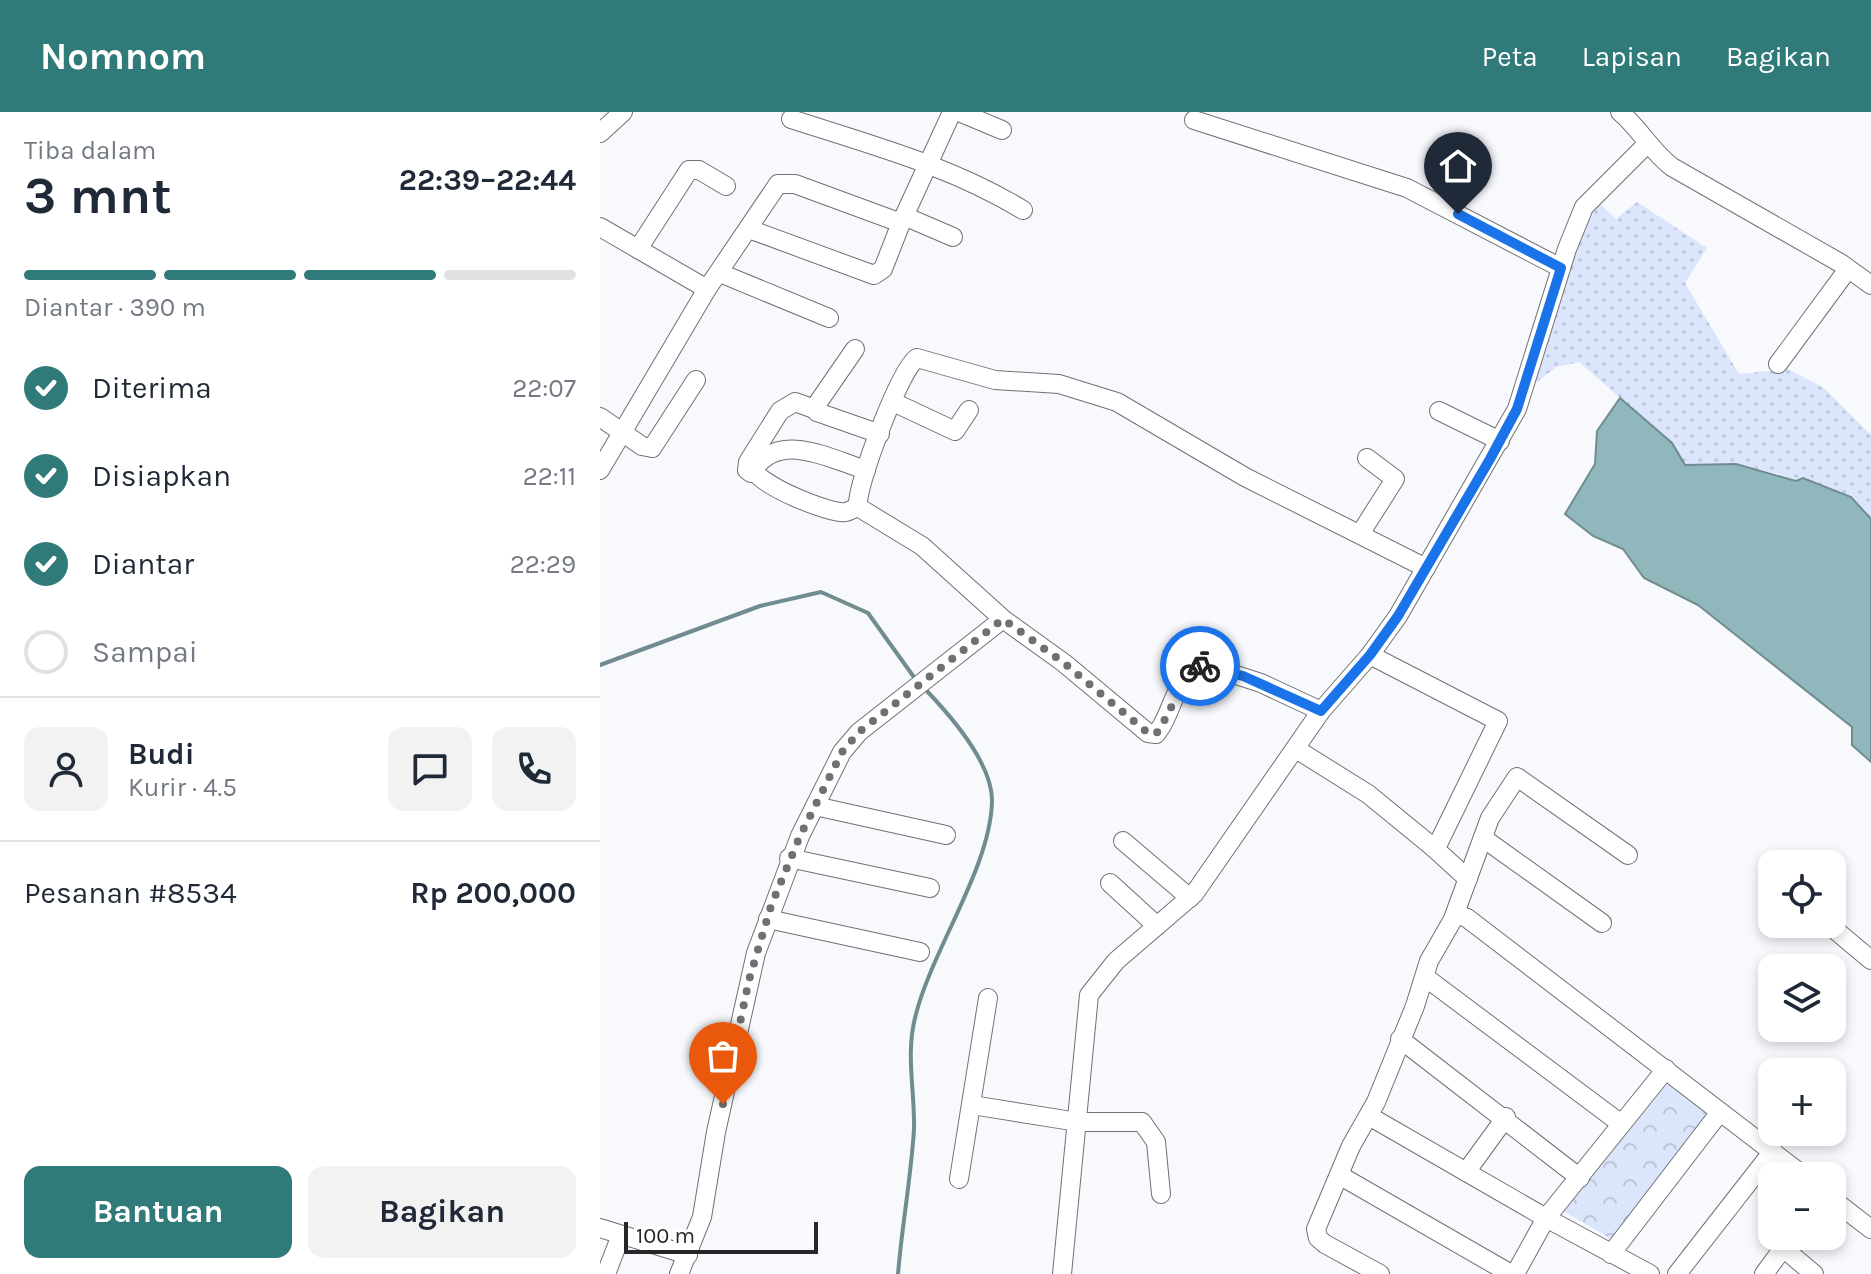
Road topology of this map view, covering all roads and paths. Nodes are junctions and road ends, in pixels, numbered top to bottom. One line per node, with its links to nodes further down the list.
1 (623, 112): 8 (street)
2 (952, 112): 10 (street)
3 (959, 112): 7 (street)
4 (1620, 112): 9 (street)
5 (791, 119): 10 (street)
6 (1194, 120): 18 (street)
7 (1002, 130)
8 (600, 133)
9 (1647, 144): 18 (street); 19 (street)
10 (928, 163): 12 (street); 13 (street)
11 (726, 186): 17 (street)
12 (1023, 210)
13 (902, 219): 15 (street); 15 (street); 16 (street)
14 (600, 227): 17 (street)
15 (749, 229): 20 (street)
16 (953, 237)
17 (638, 249): 22 (street)
18 (1561, 268): 34 (street)
19 (1848, 269): 21 (street); 25 (street)
20 (720, 273): 22 (street); 23 (street)
21 (1871, 285)
22 (707, 289): 32 (street)
23 (829, 318)
24 (855, 349): 28 (street)
25 (1778, 364)
26 (696, 380): 32 (street)
27 (893, 402): 29 (street); 33 (street); 40 (street)
28 (817, 410): 33 (street); 38 (street)
29 (969, 410)
30 (1439, 411): 34 (street)
31 (600, 417): 32 (street)
32 (623, 433): 36 (street)
33 (880, 434): 37 (street)
34 (1500, 441): 41 (street)
35 (1367, 458): 40 (street)
36 (600, 470)
37 (866, 470): 38 (street); 39 (street)
38 (754, 474): 39 (street)
39 (858, 507): 42 (street)
40 (1360, 534): 41 (street)
41 (1426, 568): 43 (street)
42 (1003, 619): 44 (street); 46 (street)
43 (1370, 655): 44 (street); 50 (street)
44 (1321, 711): 45 (street)
45 (1296, 749): 50 (street); 56 (street)
46 (815, 806): 47 (street); 52 (street)
47 (946, 835)
48 (1483, 838): 51 (street); 53 (street); 59 (street)
49 (1123, 841): 56 (street)
50 (1434, 848): 53 (street)
51 (1628, 855)
52 (789, 858): 55 (street); 58 (street)
53 (1468, 879): 57 (street)
54 (1110, 883): 60 (street)
55 (930, 888)
56 (1190, 898): 60 (street)
57 (1454, 916): 64 (street); 67 (street)
58 (768, 919): 62 (street); 89 (street)
59 (1602, 923)
60 (1157, 926): 72 (street)
61 (1845, 938): 63 (street)
62 (920, 952)
63 (1871, 960)
64 (1425, 977): 66 (street); 73 (street)
65 (988, 998): 68 (street)
66 (1400, 1039): 70 (street); 71 (street)
67 (1666, 1069): 69 (street); 73 (street)
68 (972, 1105): 72 (street); 79 (street)
69 (1720, 1112): 74 (street); 88 (street)
70 (1369, 1116): 76 (street); 77 (street)
71 (1506, 1117): 76 (street); 78 (street)
72 (1078, 1122): 80 (street); 92 (street)
73 (1620, 1123): 78 (street)
74 (1773, 1151): 75 (street); 96 (street)
75 (1787, 1162)
76 (1466, 1172): 82 (street)
77 (1339, 1175): 93 (street); 94 (street)
78 (1580, 1178): 82 (street)
79 (959, 1179)
80 (1161, 1194)
81 (1846, 1210): 84 (street)
82 (1546, 1218): 88 (street); 94 (street)
83 (600, 1228): 85 (street)
84 (1871, 1229)
85 (621, 1235): 89 (street); 90 (street)
86 (1781, 1250): 97 (street)
87 (1794, 1250): 98 (street)
88 (1611, 1254): 95 (street)
89 (688, 1255): 91 (street)
90 (606, 1274)
91 (679, 1274)
92 (1062, 1274)
93 (1380, 1274)
94 (1513, 1274)
95 (1650, 1274)
96 (1677, 1274)
97 (1764, 1274)
98 (1814, 1274)

